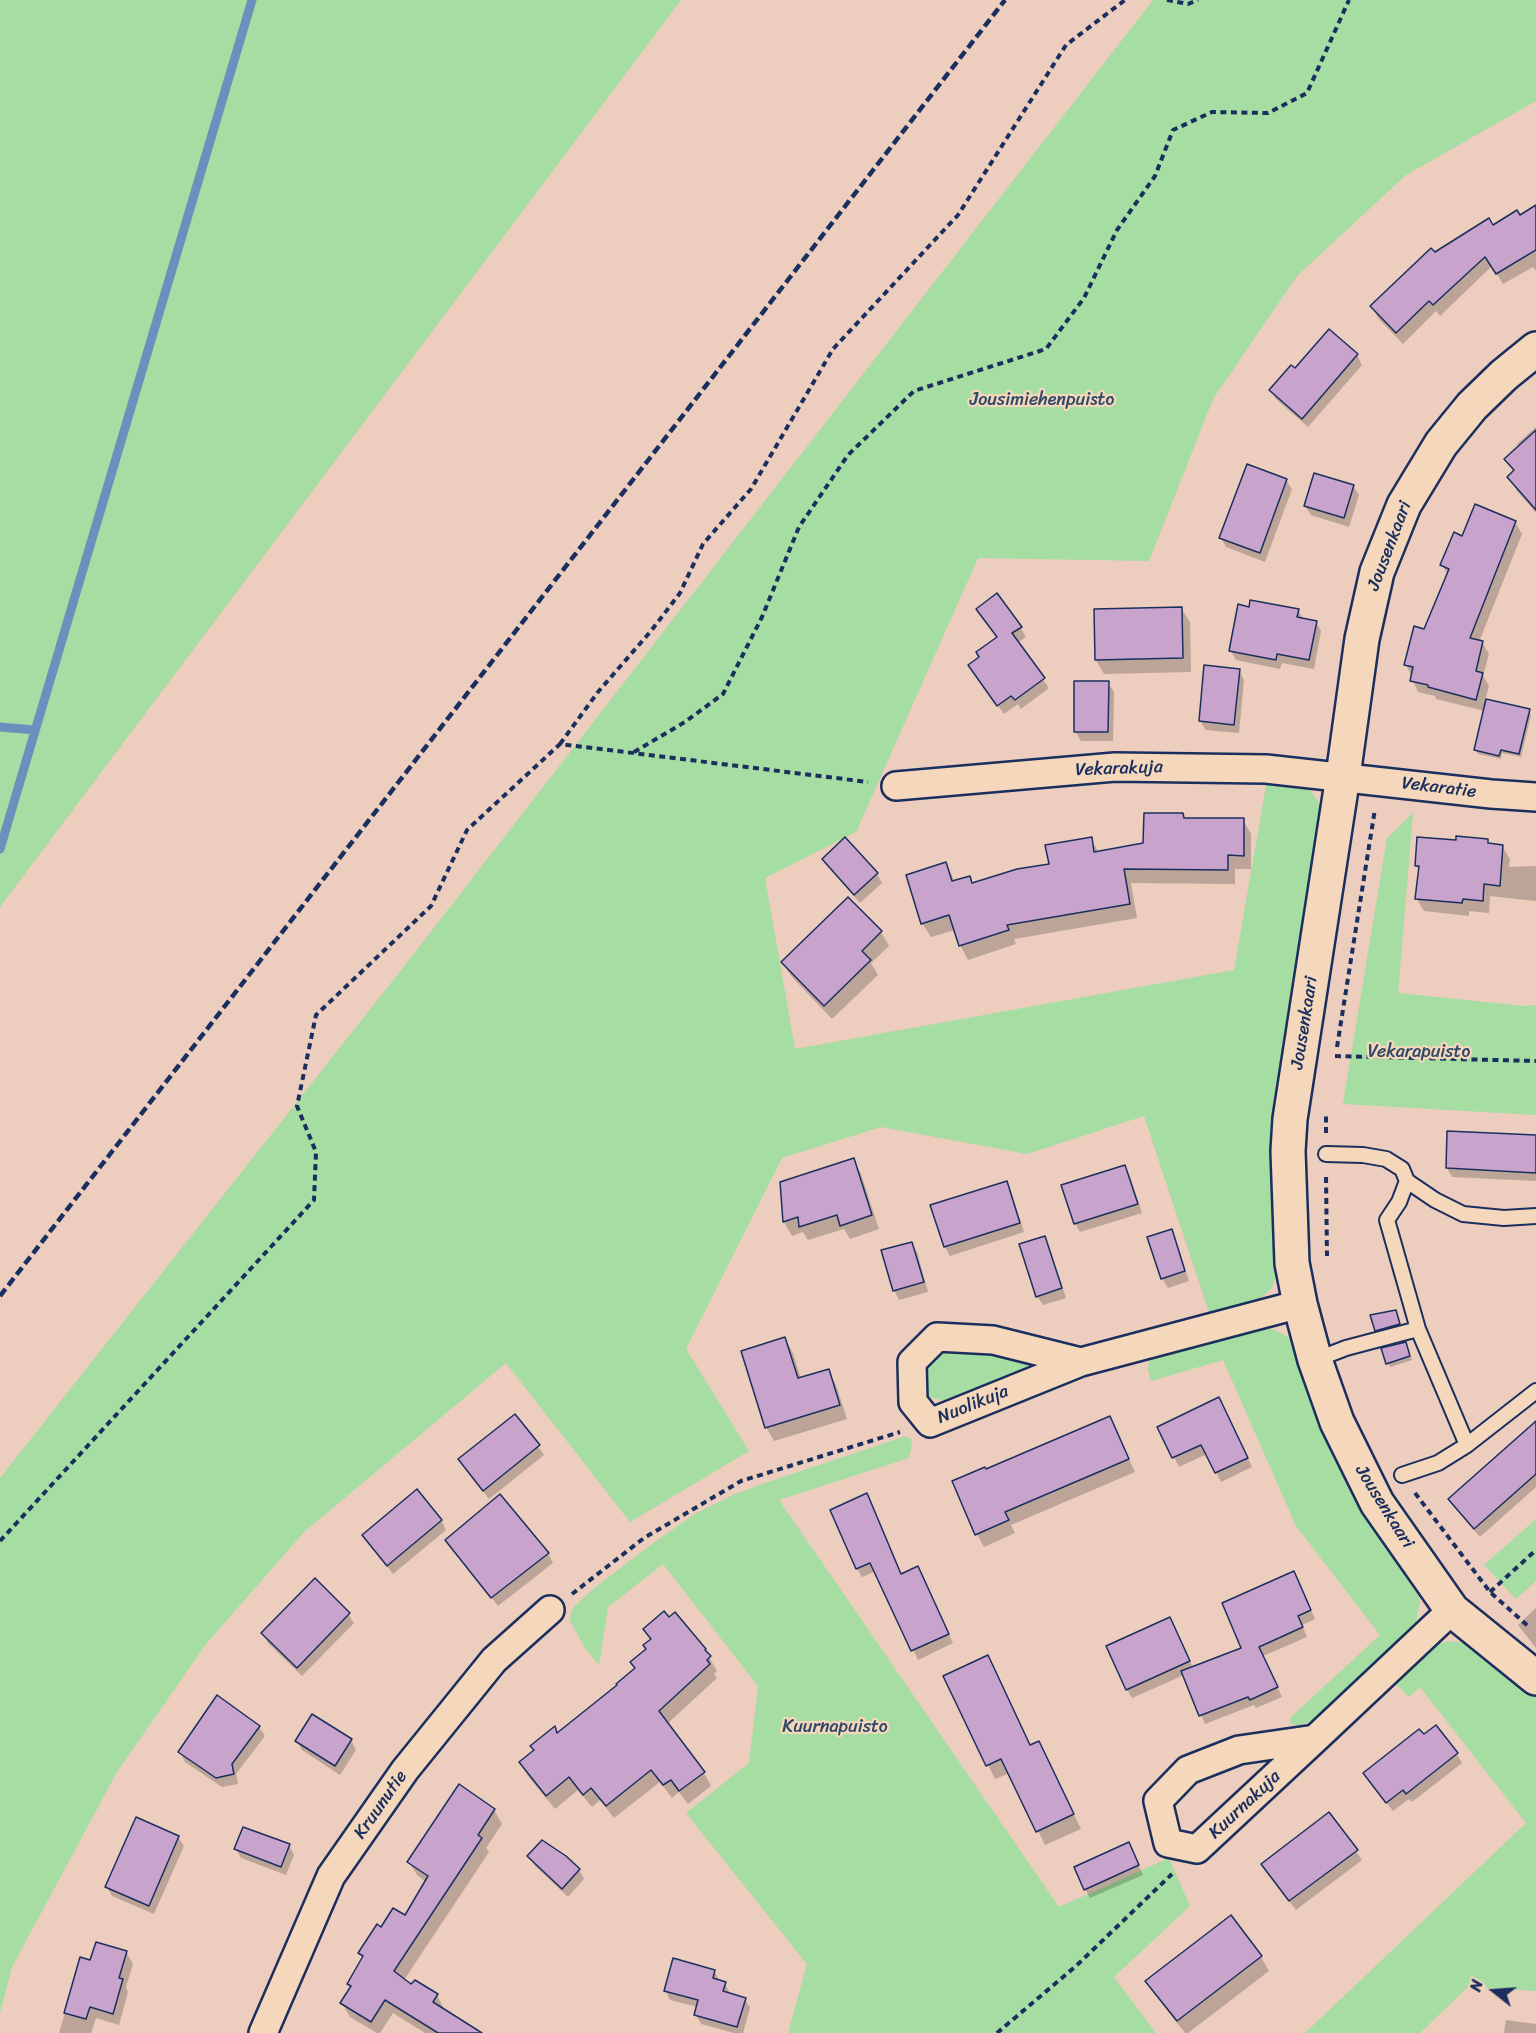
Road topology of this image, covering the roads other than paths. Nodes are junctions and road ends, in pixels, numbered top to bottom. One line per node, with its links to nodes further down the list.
1 (1536, 349): 2 (street, Jousenkaari)
2 (1343, 776): 3 (street, Vekarakuja); 4 (street, Vekaratie); 8 (street, Jousenkaari)
3 (896, 786)
4 (1536, 797)
5 (1326, 1154): 6 (lane)
6 (1407, 1181): 7 (lane); 9 (lane)
7 (1536, 1216)
8 (1300, 1304): 10 (street, Jousenkaari); 11 (street, Nuolikuja)
9 (1418, 1329): 10 (lane); 13 (lane)
10 (1315, 1360): 16 (street, Jousenkaari)
11 (1081, 1362): 11 (street, Nuolikuja)
12 (1536, 1391): 13 (lane)
13 (1467, 1445): 14 (lane)
14 (1402, 1475)
15 (550, 1610): 19 (street, Kruunutie)
16 (1452, 1610): 17 (street, Jousenkaari); 18 (street, Kuurnakuja)
17 (1536, 1678)
18 (1315, 1739): 18 (street, Kuurnakuja)
19 (262, 2033)

